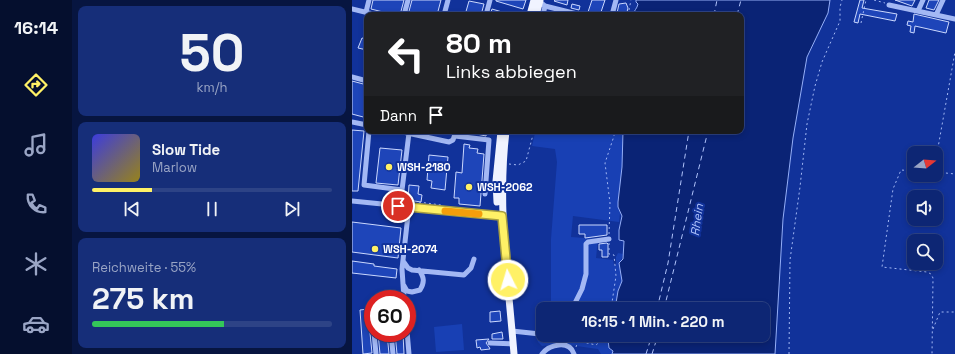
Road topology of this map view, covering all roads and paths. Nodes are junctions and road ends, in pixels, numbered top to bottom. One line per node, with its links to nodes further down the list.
1 (369, 0): 16 (street)
2 (408, 0): 17 (street)
3 (448, 0): 18 (street)
4 (490, 0): 19 (street)
5 (616, 0): 24 (street)
6 (631, 0): 25 (path)
7 (842, 0): 81 (path)
8 (866, 0): 28 (path)
9 (874, 0): 13 (path)
10 (923, 0): 15 (street)
11 (943, 0): 26 (street)
12 (540, 2): 20 (main road); 21 (main road); 22 (street); 23 (street)
13 (889, 5): 15 (street)
14 (352, 9): 16 (street)
15 (918, 11): 26 (street)
16 (366, 12)
17 (405, 12)
18 (445, 12)
19 (487, 12)
20 (532, 12)
21 (537, 12)
22 (542, 12)
23 (568, 12)
24 (613, 12)
25 (629, 12)
26 (936, 15): 27 (street)
27 (955, 19)
28 (861, 23)
29 (955, 52): 42 (path)
30 (352, 77): 31 (street)
31 (364, 80)
32 (352, 122): 33 (street)
33 (364, 124)
34 (369, 134): 35 (street)
35 (409, 134)
36 (420, 134): 37 (street)
37 (456, 134): 47 (street)
38 (501, 134): 50 (main road)
39 (506, 134): 43 (main road)
40 (533, 134): 43 (path)
41 (614, 134): 51 (path)
42 (938, 146)
43 (502, 163): 50 (main road)
44 (907, 170): 60 (path)
45 (943, 173): 46 (path)
46 (955, 174)
47 (484, 194)
48 (352, 201): 49 (street)
49 (412, 208): 50 (street); 53 (street)
50 (500, 216): 61 (main road); 71 (main road)
51 (609, 239): 57 (street); 58 (path)
52 (474, 260): 54 (street)
53 (403, 261): 54 (street); 55 (street)
54 (419, 270): 55 (street)
55 (402, 282): 56 (street)
56 (403, 290)
57 (575, 302)
58 (612, 302)
59 (955, 312): 60 (path)
60 (933, 330): 82 (path)
61 (512, 331): 62 (street); 71 (main road)
62 (536, 333)
63 (375, 342): 74 (street)
64 (392, 342): 75 (street)
65 (408, 342): 76 (street)
66 (560, 342): 72 (street)
67 (578, 342): 73 (path)
68 (582, 342): 69 (path)
69 (600, 342)
70 (490, 343): 71 (street)
71 (511, 344): 77 (main road); 78 (main road)
72 (559, 345): 79 (street); 80 (street)
73 (576, 348)
74 (376, 354)
75 (393, 354)
76 (409, 354)
77 (510, 354)
78 (514, 354)
79 (542, 354)
80 (574, 354)
81 (789, 354)
82 (932, 354)

